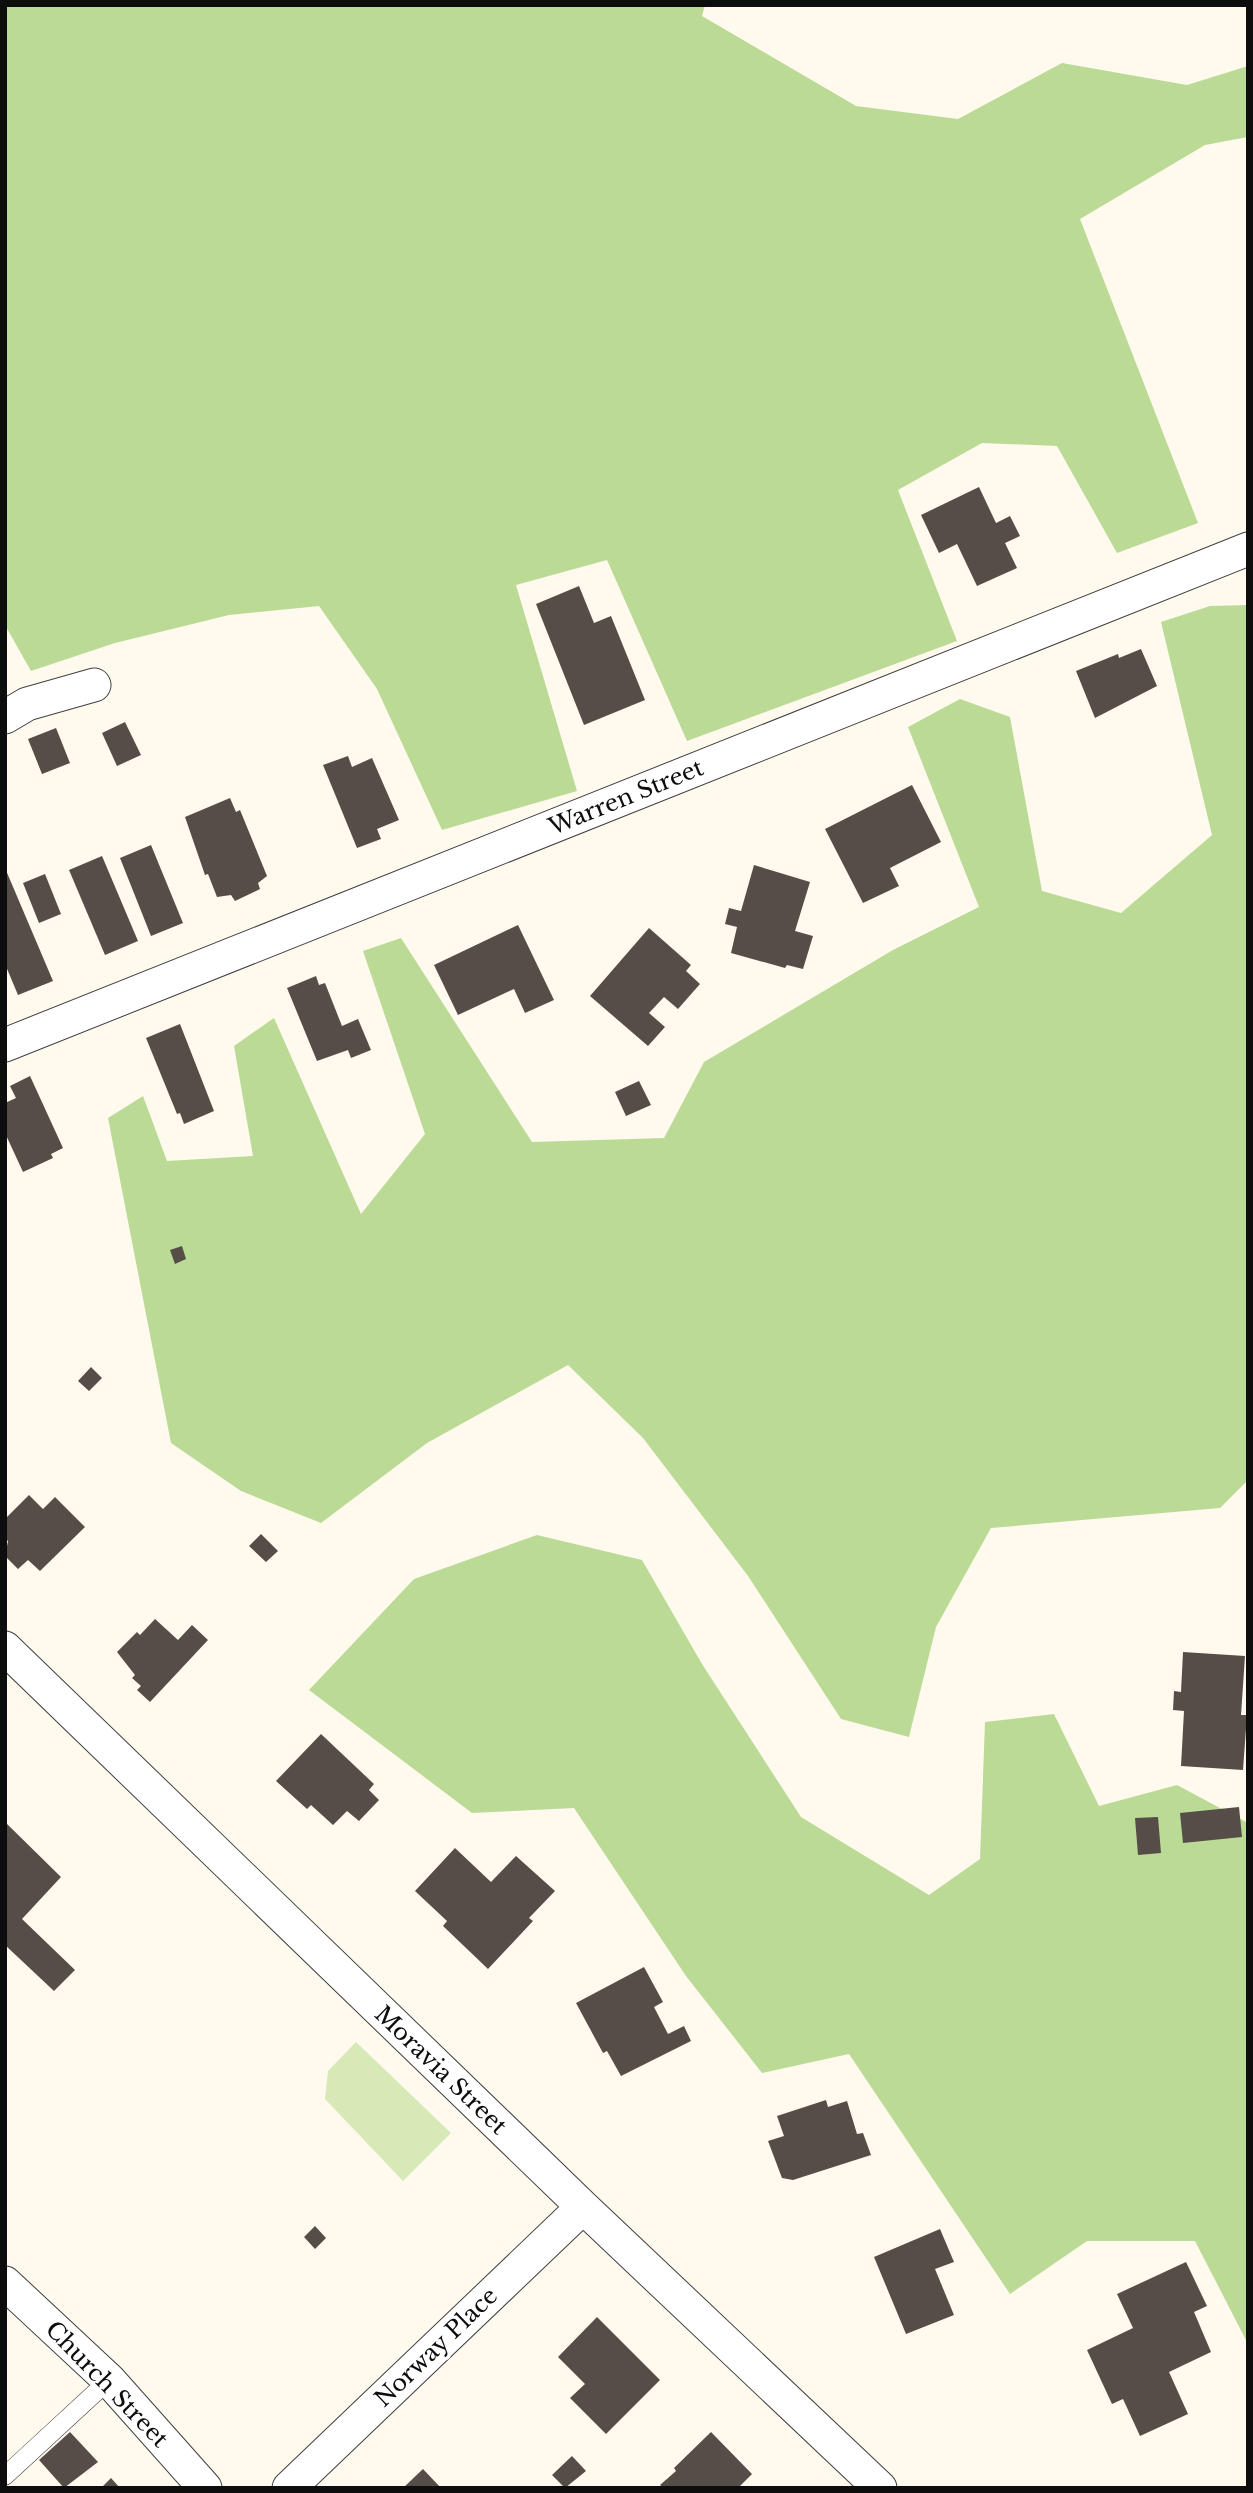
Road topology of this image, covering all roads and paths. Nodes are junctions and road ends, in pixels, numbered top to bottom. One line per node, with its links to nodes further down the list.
1 (1248, 549): 4 (street, Warren Street)
2 (94, 685): 3 (street)
3 (5, 717)
4 (5, 1045)
5 (5, 1647): 6 (street, Moravia Street)
6 (583, 2207): 11 (street, Norway Place); 12 (street, Moravia Street)
7 (5, 2283): 8 (street, Church Street)
8 (109, 2381): 9 (lane); 10 (street, Church Street)
9 (5, 2476)
10 (205, 2488)
11 (289, 2488)
12 (880, 2488)

